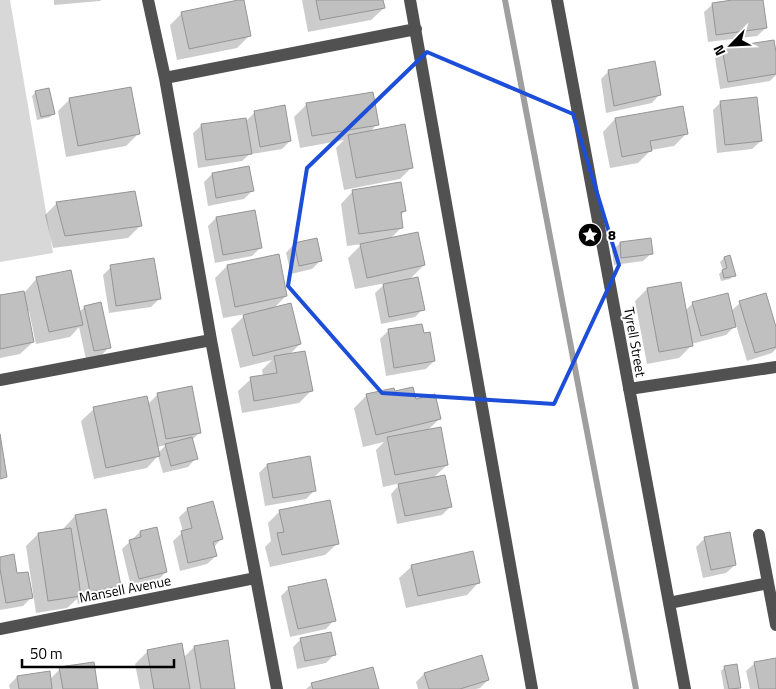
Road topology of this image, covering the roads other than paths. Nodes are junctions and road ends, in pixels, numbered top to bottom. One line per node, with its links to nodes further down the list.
1 (148, 0): 5 (street)
2 (410, 0): 4 (street)
3 (557, 0): 9 (street, Tyrell Street)
4 (416, 29): 5 (street); 17 (street)
5 (165, 78): 6 (street)
6 (211, 340): 8 (street); 11 (street)
7 (776, 367): 9 (street)
8 (0, 380)
9 (629, 389): 13 (street, Tyrell Street)
10 (759, 535): 12 (street)
11 (256, 578): 15 (street, Mansell Avenue); 16 (street)
12 (768, 582): 13 (street); 14 (street)
13 (669, 603): 18 (street, Tyrell Street)
14 (776, 625)
15 (0, 628)
16 (277, 689)
17 (532, 689)
18 (685, 689)

